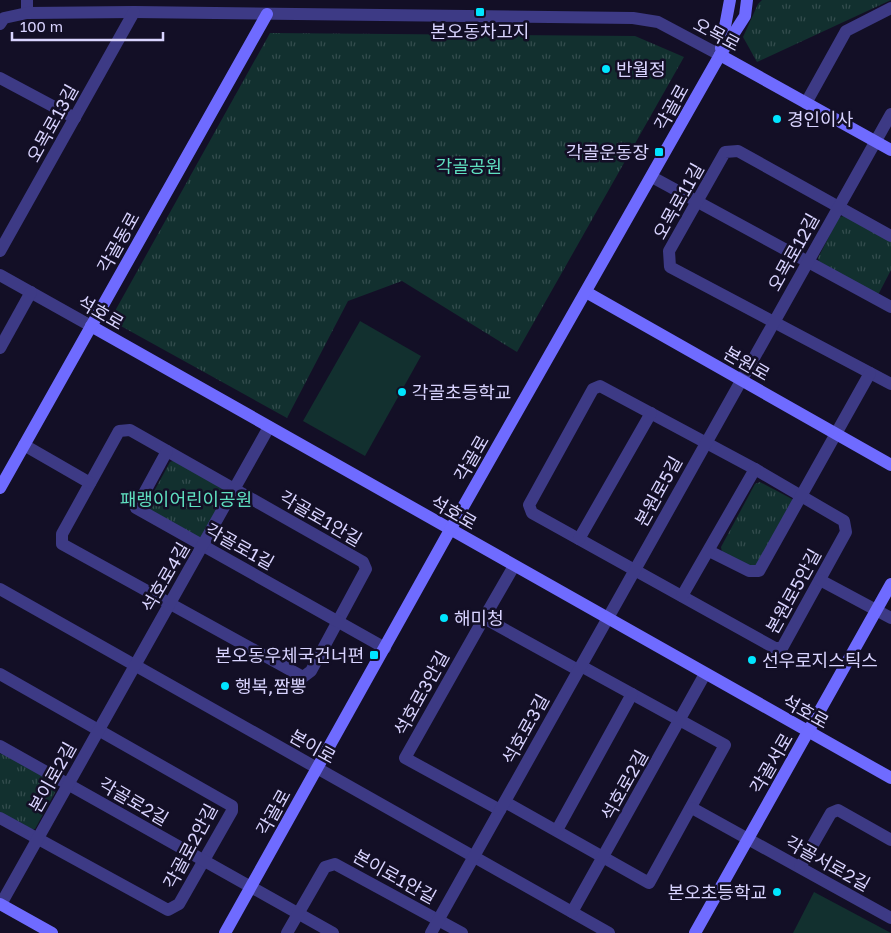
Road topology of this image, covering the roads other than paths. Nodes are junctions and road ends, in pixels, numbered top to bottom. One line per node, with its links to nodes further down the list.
1 (27, 0): 7 (street)
2 (730, 0): 11 (street, 각골로)
3 (747, 0): 9 (street, 각골로)
4 (754, 0): 9 (street)
5 (891, 8): 13 (street)
6 (134, 12): 7 (street, 오목로); 8 (street, 오목로); 15 (street, 오목로13길)
7 (26, 13): 10 (street, 오목로)
8 (267, 14): 11 (street, 오목로); 29 (street, 각골동로)
9 (745, 16): 11 (street, 각골로)
10 (0, 24)
11 (720, 55): 13 (street, 오목로); 18 (street, 각골로)
12 (0, 78): 15 (street)
13 (806, 103): 16 (street, 오목로)
14 (891, 114): 16 (street, 오목로12길)
15 (75, 118): 22 (street, 오목로13길)
16 (876, 142): 17 (street, 오목로); 20 (street, 오목로12길)
17 (891, 150)
18 (652, 176): 19 (street); 26 (street, 각골로)
19 (697, 202): 20 (street, 오목로11길); 23 (street); 28 (street, 오목로11길)
20 (838, 207): 21 (street, 오목로11길); 23 (street, 오목로12길)
21 (891, 236)
22 (0, 251)
23 (809, 261): 27 (street); 28 (street, 오목로12길)
24 (0, 275): 25 (street, 석호로)
25 (31, 292): 29 (street, 석호로); 30 (street)
26 (586, 292): 32 (street, 본원로); 46 (street, 각골로)
27 (891, 307)
28 (774, 322): 31 (street, 오목로11길); 32 (street, 오목로12길)
29 (91, 326): 35 (street, 석호로); 38 (street, 각골동로)
30 (0, 348)
31 (870, 373): 33 (street, 오목로11길); 36 (street)
32 (741, 380): 36 (street, 본원로); 37 (street, 본원로5길)
33 (891, 384)
34 (651, 413): 37 (street, 본원로5안길); 47 (street); 47 (street, 본원로5안길)
35 (268, 427): 44 (street, 석호로4길); 46 (street, 석호로)
36 (836, 434): 40 (street, 본원로); 45 (street)
37 (705, 442): 41 (street, 본원로5안길); 51 (street, 본원로5길)
38 (24, 445): 42 (street); 43 (street, 각골동로)
39 (168, 451): 42 (street, 각골로1안길); 44 (street, 각골로1안길); 48 (street, 각골로1길)
40 (891, 464)
41 (755, 469): 45 (street, 본원로5안길); 49 (street)
42 (90, 483): 56 (street, 각골로1안길)
43 (0, 488)
44 (234, 488): 48 (street, 석호로4길); 61 (street, 각골로1안길)
45 (802, 496): 49 (street); 52 (street, 본원로5안길)
46 (450, 530): 50 (street, 석호로); 62 (street, 각골로)
47 (579, 539): 51 (street, 본원로5안길)
48 (203, 545): 56 (street, 석호로4길); 61 (street, 각골로1길)
49 (709, 551): 55 (street)
50 (514, 566): 58 (street); 60 (street, 석호로)
51 (634, 569): 55 (street, 본원로5안길); 60 (street, 본원로5길)
52 (820, 580): 55 (street, 본원로5안길); 57 (street)
53 (891, 584): 57 (street, 각골서로)
54 (0, 590): 63 (street, 본이로)
55 (682, 596)
56 (169, 604): 61 (street, 각골로1안길); 63 (street, 석호로4길)
57 (876, 610): 59 (street); 70 (street, 각골서로)
58 (484, 618): 64 (street, 석호로3안길); 75 (street, 석호로3안길)
59 (891, 618)
60 (606, 619): 64 (street, 석호로3길); 66 (street, 석호로)
61 (338, 622): 62 (street, 각골로1길)
62 (385, 648): 72 (street, 각골로)
63 (134, 666): 69 (street, 본이로2길); 72 (street, 본이로)
64 (580, 668): 67 (street, 석호로3안길); 75 (street, 석호로3길)
65 (0, 674): 69 (street, 각골로2안길)
66 (705, 674): 68 (street, 석호로2길); 70 (street, 석호로)
67 (632, 694): 68 (street, 석호로3안길); 78 (street)
68 (680, 720): 76 (street, 석호로3안길); 83 (street, 석호로2길)
69 (99, 729): 74 (street, 본이로2길); 84 (street, 각골로2안길)
70 (809, 732): 73 (street, 석호로); 79 (street, 각골서로)
71 (0, 746): 74 (street, 각골로2길)
72 (317, 768): 82 (street, 본이로); 86 (street, 각골로)
73 (891, 778)
74 (69, 783): 80 (street, 본이로2길); 84 (street, 각골로2길)
75 (502, 806): 78 (street, 석호로3안길); 82 (street, 석호로3길)
76 (692, 808): 79 (street, 각골서로2길); 83 (street, 석호로3안길)
77 (0, 818): 80 (street, 각골로2안길)
78 (556, 830): 83 (street, 석호로3안길)
79 (748, 838): 85 (street, 각골서로2길); 99 (street, 각골서로)
80 (38, 839): 84 (street, 각골로2안길); 87 (street, 본이로2길)
81 (891, 840): 85 (street)
82 (474, 856): 88 (street, 본이로); 91 (street, 석호로3길)
83 (603, 857): 88 (street, 석호로2길)
84 (204, 861): 86 (street, 각골로2길)
85 (800, 867): 90 (street, 각골서로2길)
86 (251, 888): 89 (street, 각골로2길); 93 (street, 각골로)
87 (1, 904): 92 (street)
88 (572, 912): 98 (street, 본이로)
89 (298, 914): 91 (street, 본이로1안길); 94 (street, 본이로1안길); 95 (street, 각골로2길)
90 (891, 918)
91 (438, 920): 96 (street, 석호로3길); 97 (street, 본이로1안길)
92 (52, 933)
93 (225, 933)
94 (287, 933)
95 (333, 933)
96 (431, 933)
97 (462, 933)
98 (609, 933)
99 (695, 933)

